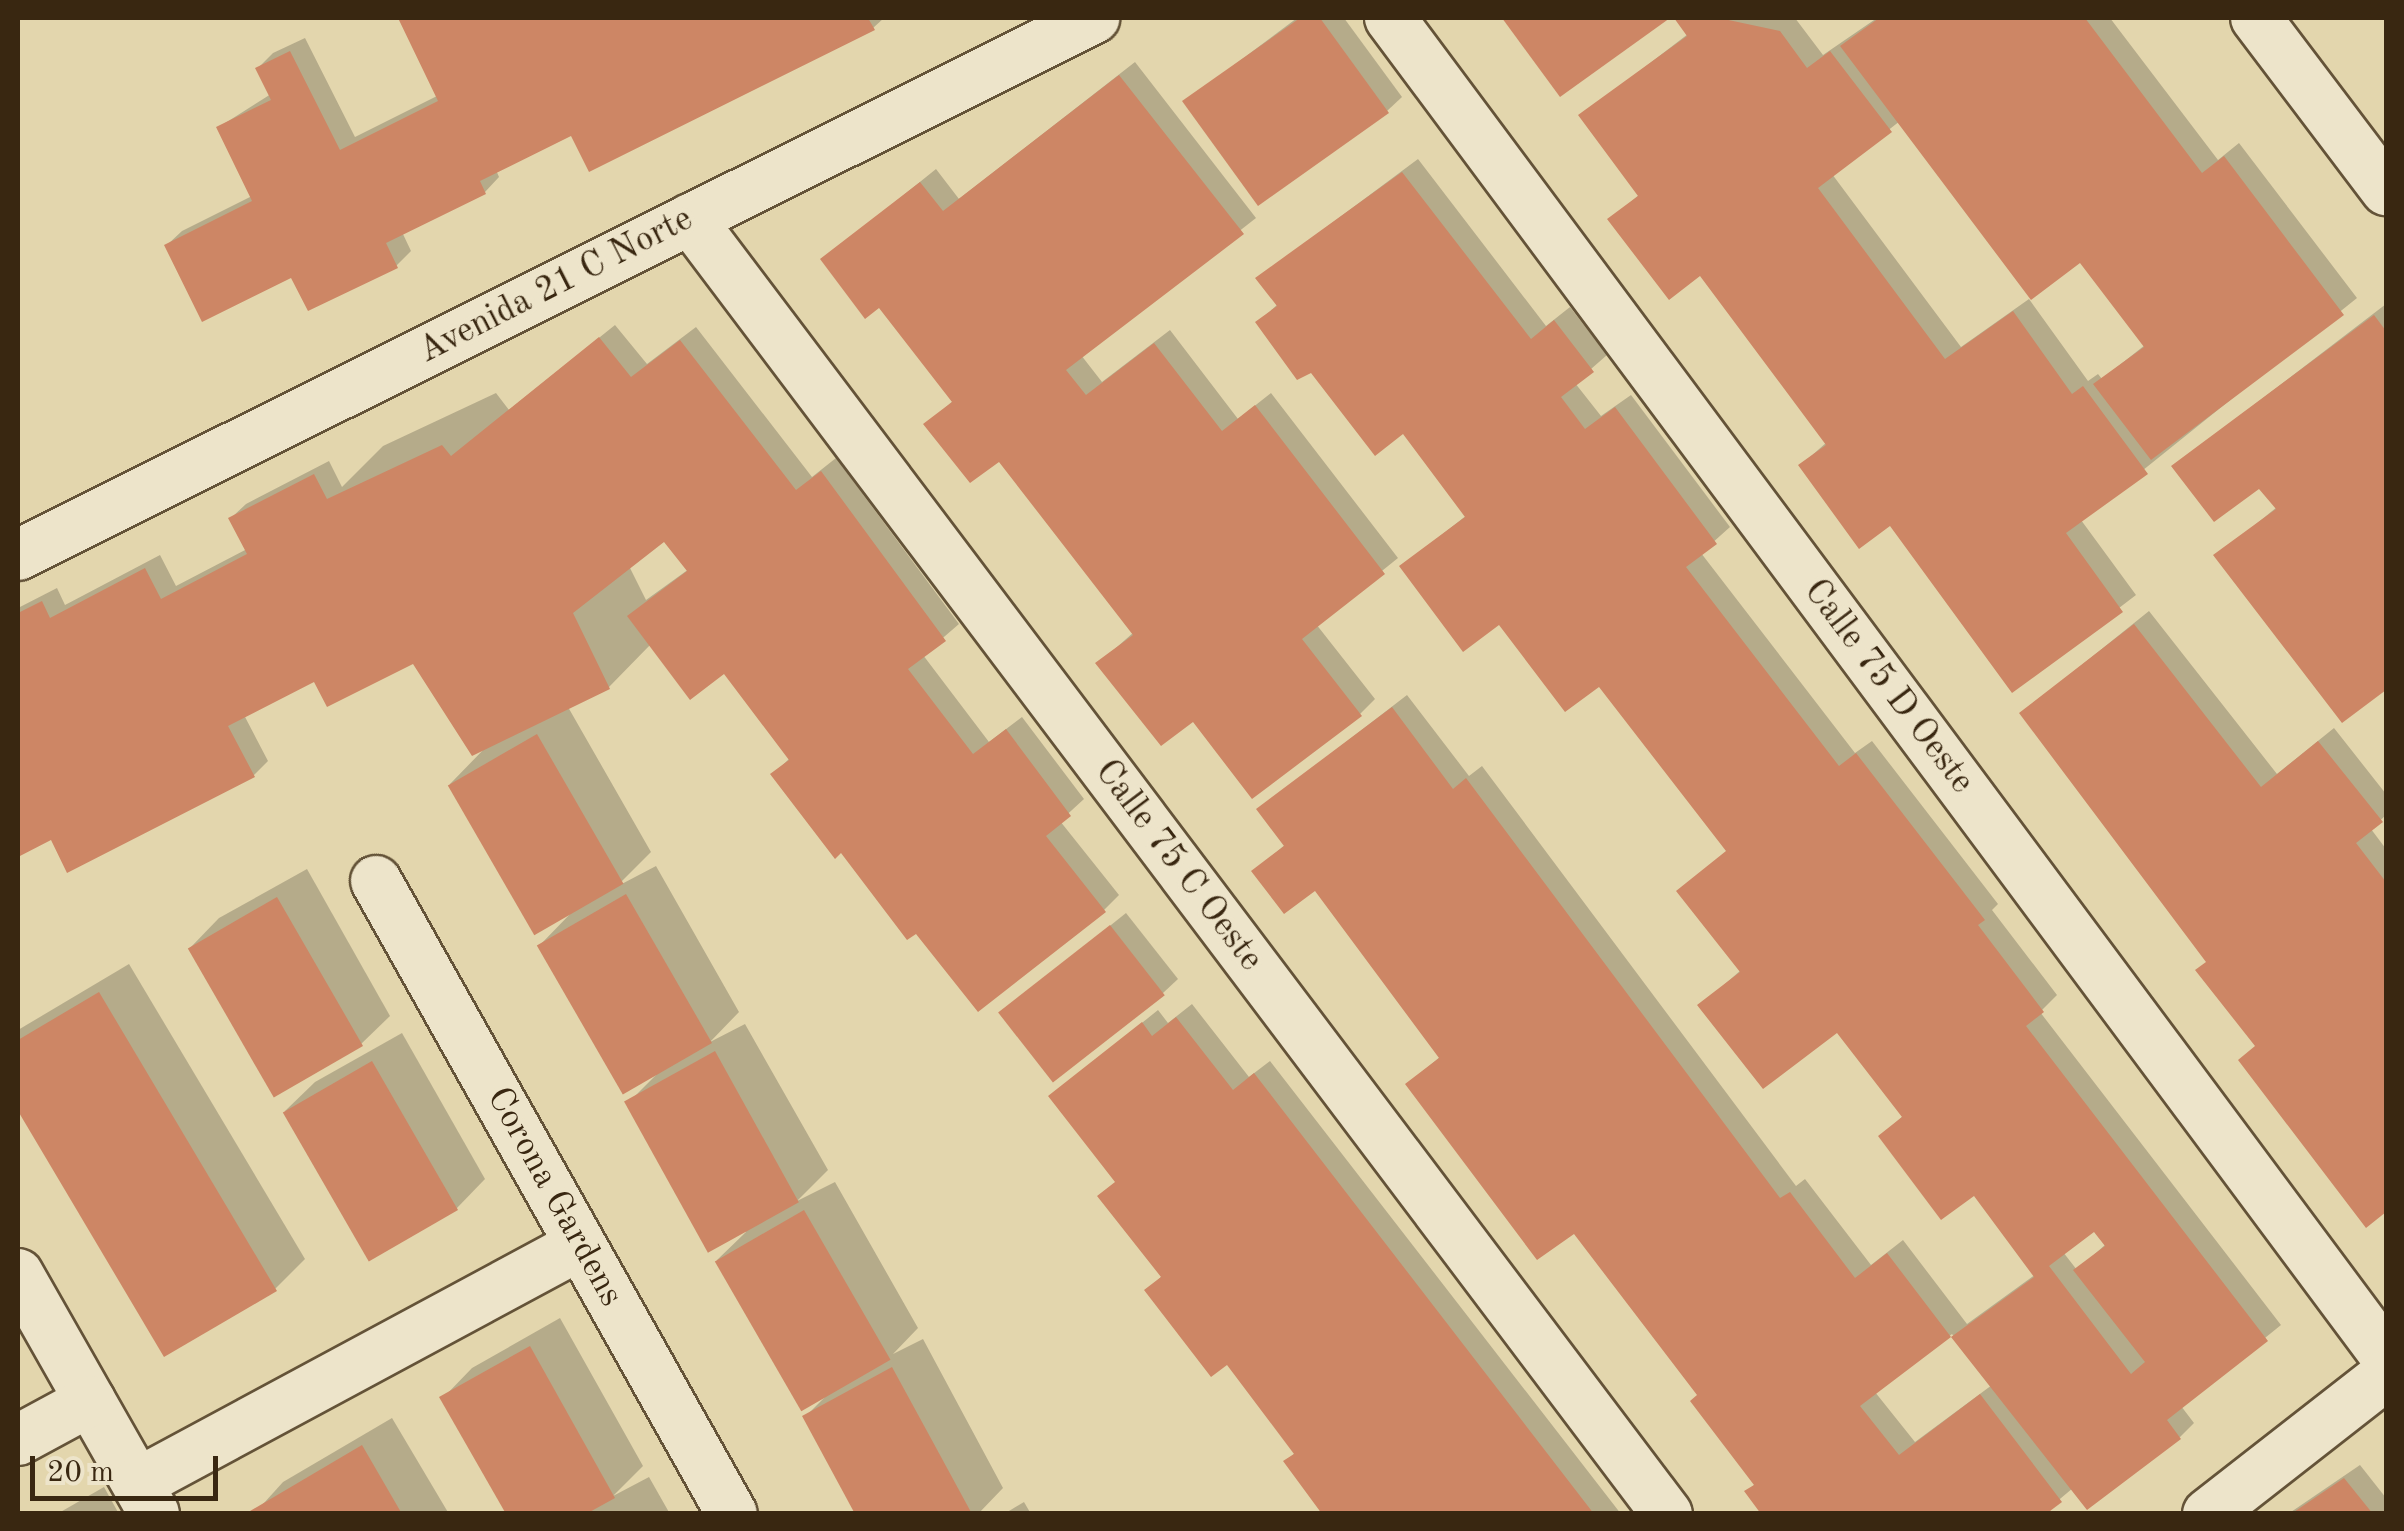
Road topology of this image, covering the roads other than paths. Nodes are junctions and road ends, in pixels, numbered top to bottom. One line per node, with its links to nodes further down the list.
1 (1094, 18): 5 (street, Avenida 21 C Norte)
2 (1390, 18): 10 (street, Calle 75 D Oeste)
3 (2256, 18): 4 (street)
4 (2386, 190)
5 (690, 219): 6 (street, Avenida 21 C Norte); 16 (street, Calle 75 C Oeste)
6 (18, 554)
7 (376, 880): 8 (street, Corona Gardens)
8 (580, 1245): 14 (street); 15 (street, Corona Gardens)
9 (18, 1274): 12 (street)
10 (2386, 1356)
11 (2386, 1376): 17 (street)
12 (90, 1400): 13 (street); 14 (street)
13 (18, 1440)
14 (146, 1498)
15 (732, 1514)
16 (1667, 1514)
17 (2208, 1514)

